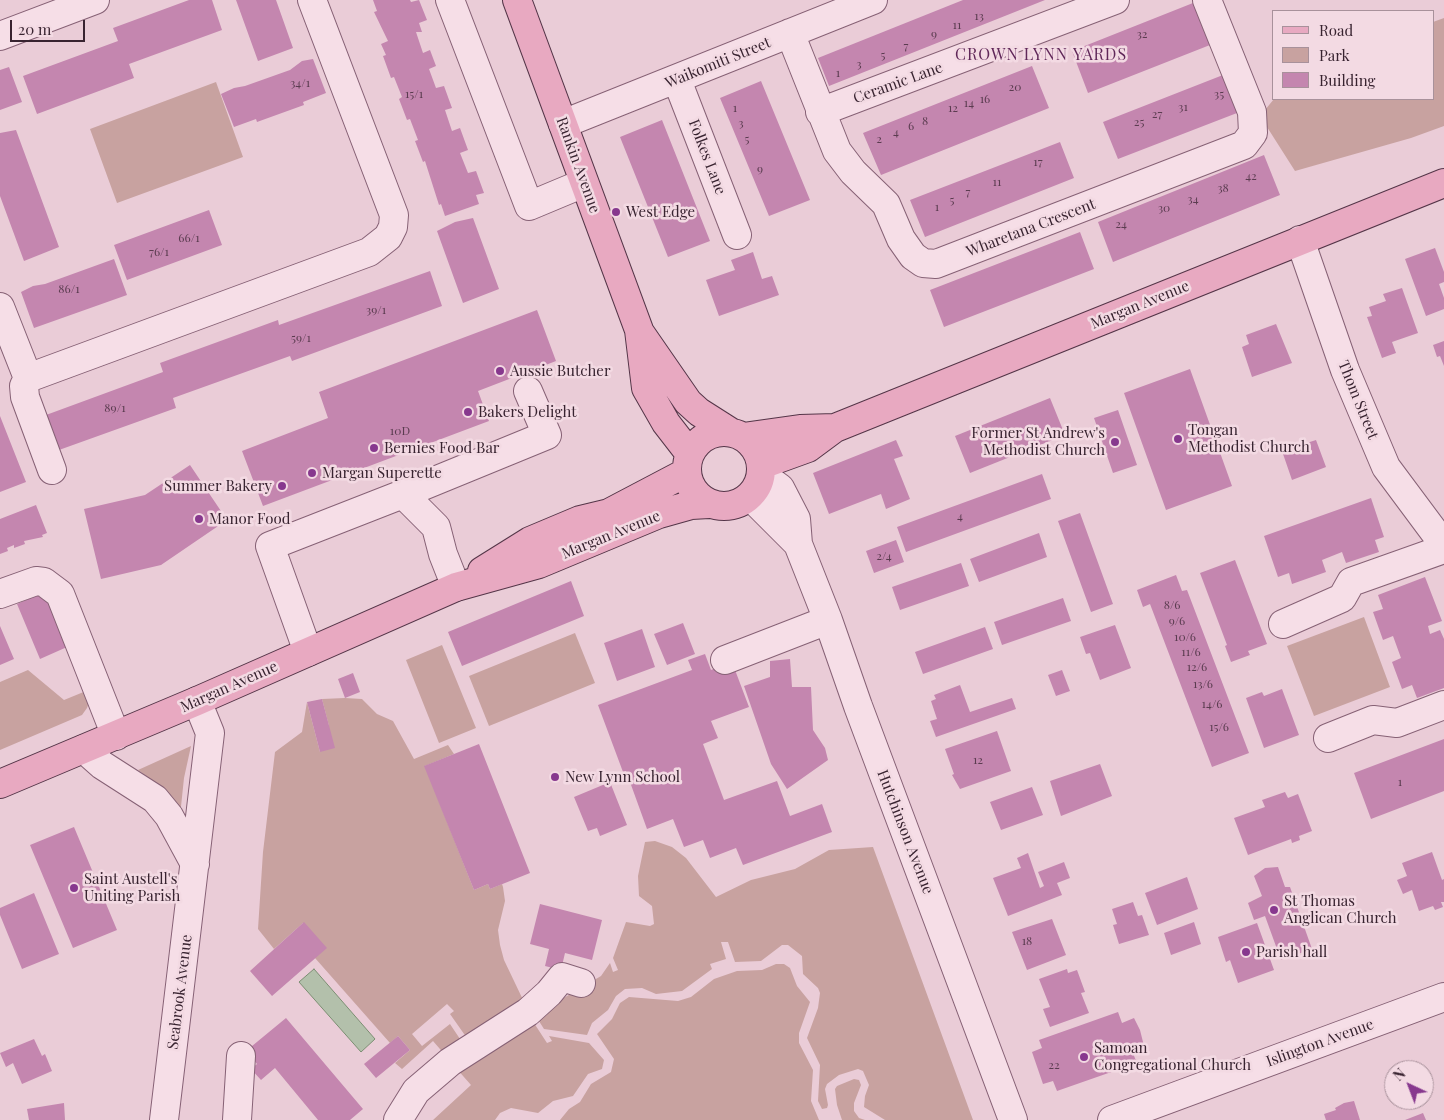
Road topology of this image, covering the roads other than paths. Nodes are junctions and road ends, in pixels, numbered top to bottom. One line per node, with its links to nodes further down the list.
1 (95, 0): 9 (street)
2 (312, 0): 19 (street)
3 (450, 0): 13 (street)
4 (516, 0): 12 (main road, Rankin Avenue)
5 (873, 0): 8 (street, Waikomiti Street)
6 (1116, 0): 11 (street, Ceramic Lane)
7 (1207, 0): 11 (street, Wharetana Crescent)
8 (790, 33): 10 (street, Waikomiti Street); 11 (street, Wharetana Crescent)
9 (0, 36)
10 (677, 80): 12 (street, Waikomiti Street); 15 (street, Folkes Lane)
11 (820, 112)
12 (563, 124): 13 (main road, Rankin Avenue)
13 (584, 182): 18 (main road, Rankin Avenue)
14 (1444, 183): 16 (main road, Margan Avenue)
15 (737, 235)
16 (1300, 240): 21 (main road, Margan Avenue); 30 (street, Thom Street)
17 (0, 307): 19 (street)
18 (638, 330): 22 (main road, Rankin Avenue); 23 (main road, Rankin Avenue)
19 (28, 378): 25 (street)
20 (528, 392): 26 (street)
21 (835, 428): 22 (main road, Margan Avenue); 24 (main road, Margan Avenue)
22 (737, 435): 23 (main road); 24 (main road)
23 (688, 463): 28 (main road); 32 (main road, Margan Avenue)
24 (761, 469): 27 (main road); 29 (street, Hutchinson Avenue)
25 (52, 470)
26 (403, 494): 32 (street); 36 (street)
27 (748, 498): 28 (main road); 29 (street, Hutchinson Avenue)
28 (708, 504): 32 (main road, Margan Avenue)
29 (798, 544): 34 (street, Hutchinson Avenue)
30 (1444, 545)
31 (1444, 549): 35 (street)
32 (456, 588): 36 (main road, Margan Avenue)
33 (0, 594): 40 (street)
34 (828, 620): 37 (street); 51 (street, Hutchinson Avenue)
35 (1283, 624)
36 (308, 652): 38 (main road, Margan Avenue)
37 (725, 660)
38 (197, 701): 40 (main road, Margan Avenue); 44 (street, Seabrook Avenue)
39 (1444, 705): 41 (street)
40 (116, 736): 42 (main road, Margan Avenue)
41 (1328, 738)
42 (84, 749): 43 (main road, Margan Avenue); 44 (street)
43 (0, 784)
44 (195, 864): 48 (street, Seabrook Avenue)
45 (581, 983): 50 (street)
46 (1444, 997): 52 (street, Islington Avenue)
47 (241, 1056): 49 (street)
48 (164, 1120)
49 (236, 1120)
50 (398, 1120)
51 (1013, 1120)
52 (1112, 1120)

